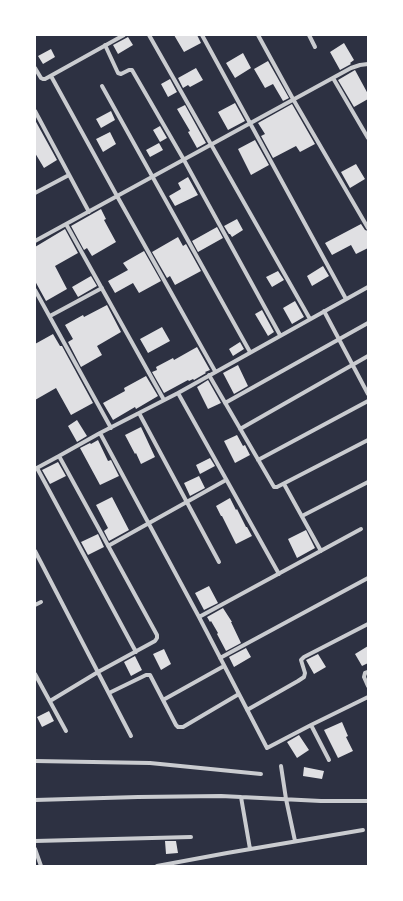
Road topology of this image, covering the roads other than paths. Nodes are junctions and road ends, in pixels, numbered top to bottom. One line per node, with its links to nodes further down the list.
1 (124, 35): 6 (street)
2 (149, 35): 17 (street)
3 (202, 35): 15 (street)
4 (258, 35): 13 (street)
5 (309, 35): 7 (street)
6 (105, 45): 10 (street); 18 (street)
7 (315, 47)
8 (368, 64): 11 (street)
9 (35, 68): 10 (street)
10 (51, 76): 22 (street)
11 (333, 78): 13 (street); 16 (street)
12 (102, 86): 20 (street)
13 (293, 99): 15 (street); 25 (street)
14 (35, 111): 19 (street)
15 (250, 123): 17 (street); 30 (street)
16 (368, 138)
17 (212, 145): 18 (street); 33 (street)
18 (184, 160): 20 (street); 35 (street)
19 (69, 175): 21 (street); 23 (street)
20 (153, 177): 22 (street); 37 (street)
21 (35, 192)
22 (117, 196): 23 (street); 40 (street)
23 (89, 212): 24 (street)
24 (66, 224): 26 (street); 28 (street)
25 (368, 228)
26 (35, 241)
27 (368, 286): 30 (street)
28 (102, 288): 32 (street); 44 (street)
29 (35, 290): 32 (street)
30 (346, 299): 31 (street)
31 (324, 311): 33 (street); 36 (street)
32 (50, 316): 48 (street)
33 (310, 319): 35 (street)
34 (368, 323): 36 (street)
35 (280, 335): 37 (street)
36 (339, 339): 39 (street); 46 (street)
37 (250, 352): 40 (street)
38 (368, 356): 39 (street)
39 (352, 365): 43 (street); 49 (street)
40 (215, 371): 41 (street)
41 (209, 375): 42 (street); 46 (street)
42 (178, 393): 44 (street); 55 (street)
43 (368, 394)
44 (164, 400): 47 (street)
45 (368, 401): 53 (street)
46 (226, 403): 49 (street)
47 (139, 413): 48 (street); 58 (street)
48 (111, 428): 50 (street)
49 (240, 430): 53 (street)
50 (100, 433): 52 (street); 60 (street)
51 (368, 440): 57 (street)
52 (59, 456): 54 (street); 62 (street)
53 (258, 460): 57 (street)
54 (36, 468): 72 (street)
55 (226, 480): 58 (street); 66 (street)
56 (368, 482): 59 (street)
57 (284, 484): 59 (street)
58 (187, 502): 60 (street); 65 (street)
59 (302, 516): 64 (street)
60 (148, 523): 62 (street); 70 (street)
61 (361, 529): 64 (street)
62 (108, 546): 72 (street)
63 (35, 551): 75 (street)
64 (321, 551): 66 (street)
65 (219, 562)
66 (278, 574): 70 (street)
67 (368, 578): 73 (street)
68 (41, 602): 69 (street)
69 (35, 605)
70 (199, 617): 73 (street)
71 (368, 624): 84 (street)
72 (136, 652): 75 (street)
73 (220, 658): 74 (street)
74 (224, 666): 80 (street); 82 (street)
75 (98, 672): 79 (street); 83 (street)
76 (368, 672): 78 (street)
77 (35, 674): 83 (street)
78 (368, 686)
79 (109, 693): 82 (street); 87 (street)
80 (239, 694): 82 (street); 84 (street)
81 (368, 697): 85 (street)
82 (163, 700)
83 (50, 702): 86 (street)
84 (247, 710): 85 (street)
85 (311, 725): 88 (street)
86 (66, 731)
87 (131, 736)
88 (329, 760)
89 (35, 761): 91 (street)
90 (281, 766): 93 (street)
91 (261, 774)
92 (241, 797): 93 (street); 94 (street); 101 (street)
93 (286, 799): 95 (street); 99 (street)
94 (35, 800)
95 (368, 801)
96 (363, 830): 99 (street)
97 (192, 837): 98 (street)
98 (35, 841)
99 (295, 841): 101 (street)
100 (35, 849): 102 (street)
101 (250, 849): 103 (street)
102 (40, 866)
103 (157, 866)

